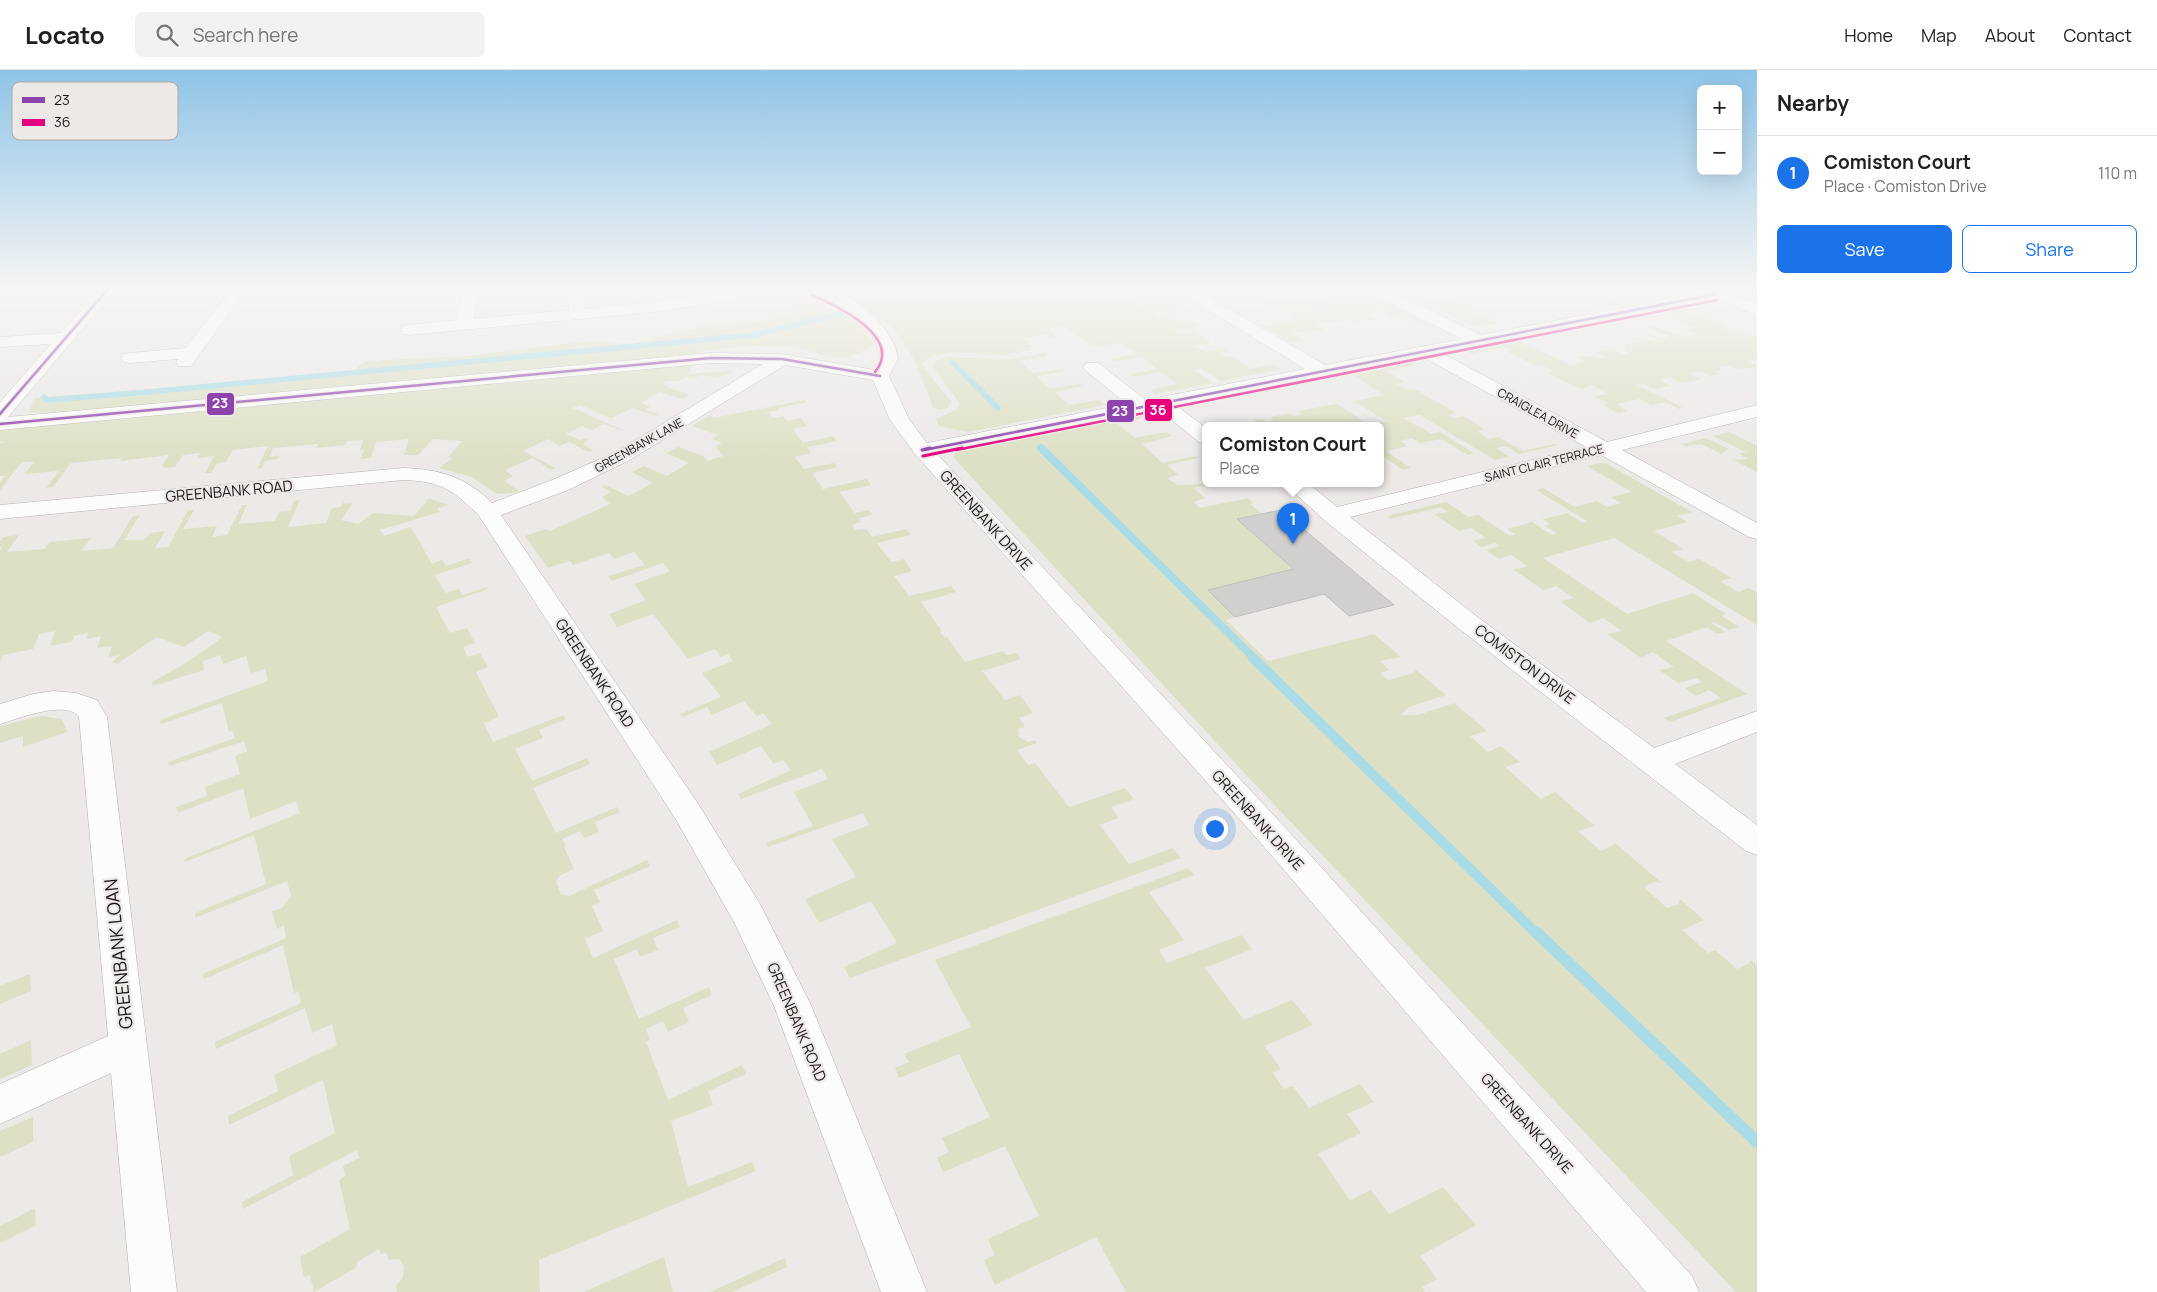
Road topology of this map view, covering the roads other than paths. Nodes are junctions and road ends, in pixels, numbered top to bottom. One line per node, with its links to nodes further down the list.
1 (58, 346): 15 (street)
2 (197, 346): 7 (street)
3 (887, 346): 11 (street)
4 (1278, 346): 10 (street)
5 (1450, 346): 6 (street)
6 (1425, 351): 10 (street); 18 (street, CRAIGLEA DRIVE)
7 (130, 358)
8 (782, 359): 11 (street); 16 (street); 22 (street, GREENBANK LANE)
9 (1092, 367): 13 (street)
10 (1321, 372): 12 (street)
11 (880, 376): 19 (street, GREENBANK DRIVE)
12 (1160, 402): 13 (street); 17 (street)
13 (1140, 406): 19 (street)
14 (1757, 412): 18 (street, SAINT CLAIR TERRACE)
15 (0, 414)
16 (0, 424)
17 (1202, 435)
18 (1603, 449): 23 (street, SAINT CLAIR TERRACE); 24 (street, CRAIGLEA DRIVE)
19 (922, 450): 33 (street, GREENBANK DRIVE)
20 (1300, 487): 23 (street, COMISTON DRIVE)
21 (0, 512): 22 (street, GREENBANK ROAD)
22 (488, 512): 32 (street, GREENBANK ROAD)
23 (1332, 515): 27 (street, COMISTON DRIVE)
24 (1757, 532)
25 (0, 714): 29 (street, GREENBANK LOAN)
26 (1757, 721): 27 (street)
27 (1650, 761): 28 (street, COMISTON DRIVE)
28 (1757, 842)
29 (127, 1046): 30 (street); 31 (street, GREENBANK LOAN)
30 (0, 1104)
31 (154, 1292)
32 (904, 1292)
33 (1676, 1292)

